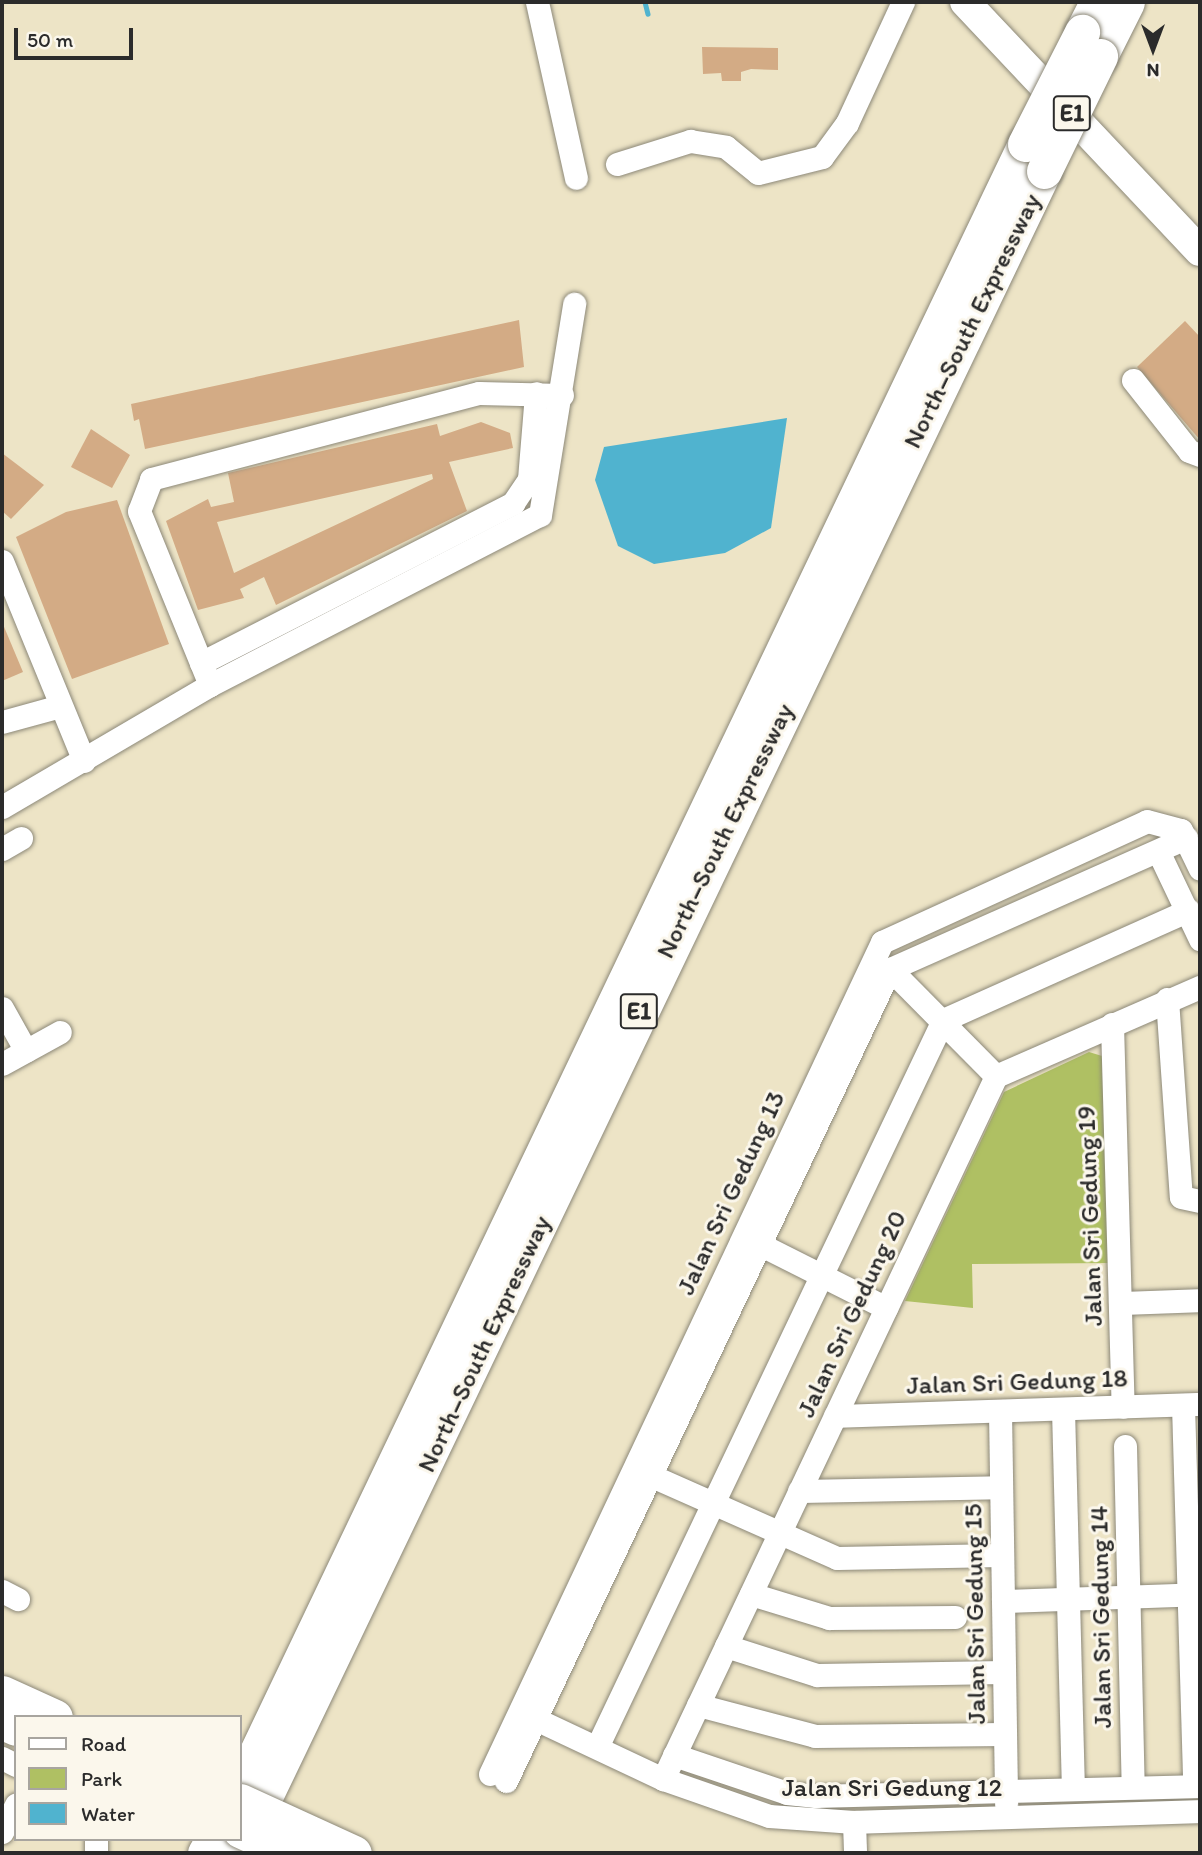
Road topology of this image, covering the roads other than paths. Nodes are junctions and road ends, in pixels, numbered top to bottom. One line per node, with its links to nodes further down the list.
1 (537, 2): 8 (street)
2 (903, 2): 7 (street)
3 (965, 2): 9 (main road)
4 (1127, 2): 5 (highway, North–South Expressway / E1)
5 (1093, 30): 6 (highway, North–South Expressway / E1, bridge)
6 (1035, 158): 72 (highway, North–South Expressway / E1); 84 (highway, North–South Expressway / E1)
7 (617, 164)
8 (576, 178)
9 (1200, 251)
10 (574, 304): 13 (street)
11 (1133, 380): 14 (street)
12 (536, 393): 13 (street); 16 (street); 16 (street)
13 (562, 395): 17 (street)
14 (1200, 454)
15 (2, 561): 18 (street)
16 (201, 663): 17 (street)
17 (210, 685): 20 (street)
18 (60, 706): 19 (street); 20 (street)
19 (2, 722)
20 (84, 761): 21 (street)
21 (2, 807)
22 (1186, 838): 23 (street); 24 (street); 66 (street, Jalan Sri Gedung 13)
23 (1157, 851): 25 (street); 27 (street)
24 (1200, 869)
25 (1189, 910): 26 (street); 31 (street)
26 (1200, 939)
27 (890, 969): 31 (street); 38 (street, Jalan Sri Gedung 13)
28 (1200, 987): 29 (street)
29 (1167, 999): 32 (street); 37 (street)
30 (2, 1008): 34 (street)
31 (943, 1020): 36 (street); 39 (street)
32 (1112, 1024): 36 (street); 41 (street, Jalan Sri Gedung 19)
33 (60, 1032): 34 (street)
34 (26, 1051): 35 (street)
35 (2, 1064)
36 (996, 1076): 42 (street, Jalan Sri Gedung 20)
37 (1200, 1201)
38 (761, 1245): 39 (street); 49 (street, Jalan Sri Gedung 13)
39 (820, 1275): 42 (street); 52 (street)
40 (1200, 1300): 41 (street)
41 (1121, 1303): 44 (street, Jalan Sri Gedung 19)
42 (886, 1308): 47 (street, Jalan Sri Gedung 20)
43 (1192, 1405): 44 (street, Jalan Sri Gedung 18); 56 (street)
44 (1123, 1407): 45 (street, Jalan Sri Gedung 18)
45 (1063, 1409): 46 (street, Jalan Sri Gedung 18); 58 (street)
46 (1000, 1411): 47 (street, Jalan Sri Gedung 18); 50 (street, Jalan Sri Gedung 15)
47 (835, 1416): 51 (street, Jalan Sri Gedung 20)
48 (1125, 1446): 57 (street, Jalan Sri Gedung 14)
49 (654, 1477): 52 (street); 66 (street, Jalan Sri Gedung 13)
50 (1001, 1487): 51 (street); 54 (street, Jalan Sri Gedung 15)
51 (799, 1491): 53 (street, Jalan Sri Gedung 20)
52 (712, 1504): 53 (street); 68 (street)
53 (778, 1535): 54 (street); 55 (street, Jalan Sri Gedung 20)
54 (1002, 1555): 59 (street, Jalan Sri Gedung 15)
55 (751, 1594): 60 (street); 61 (street, Jalan Sri Gedung 20)
56 (1195, 1594): 57 (street); 73 (street)
57 (1129, 1596): 58 (street); 74 (street, Jalan Sri Gedung 14)
58 (1068, 1599): 59 (street); 76 (street)
59 (1003, 1601): 62 (street, Jalan Sri Gedung 15)
60 (955, 1617)
61 (726, 1646): 62 (street); 64 (street, Jalan Sri Gedung 20)
62 (1004, 1672): 67 (street, Jalan Sri Gedung 15)
63 (2, 1693): 65 (highway)
64 (698, 1705): 67 (street); 69 (street, Jalan Sri Gedung 20)
65 (32, 1715)
66 (529, 1716): 68 (street, Jalan Sri Gedung 12); 70 (street, Jalan Sri Gedung 13)
67 (1005, 1734): 75 (street, Jalan Sri Gedung 15)
68 (597, 1747): 71 (street, Jalan Sri Gedung 12)
69 (674, 1755): 71 (street, Jalan Sri Gedung 20); 75 (street, Jalan Sri Gedung 12)
70 (498, 1777)
71 (663, 1779): 81 (street, Jalan Sri Gedung 12)
72 (242, 1783)
73 (1197, 1786): 74 (street, Jalan Sri Gedung 12)
74 (1133, 1787): 76 (street, Jalan Sri Gedung 12)
75 (1006, 1788): 76 (street, Jalan Sri Gedung 12); 80 (street, Jalan Sri Gedung 15)
76 (1073, 1788)
77 (242, 1802): 86 (highway, bridge)
78 (14, 1808): 83 (street)
79 (1200, 1811): 80 (street, Jalan Sri Gedung 12)
80 (1006, 1817): 81 (street, Jalan Sri Gedung 12)
81 (854, 1822): 87 (street)
82 (242, 1831): 85 (highway, bridge)
83 (2, 1832)
84 (239, 1853)
85 (290, 1853)
86 (354, 1853)
87 (855, 1853)

